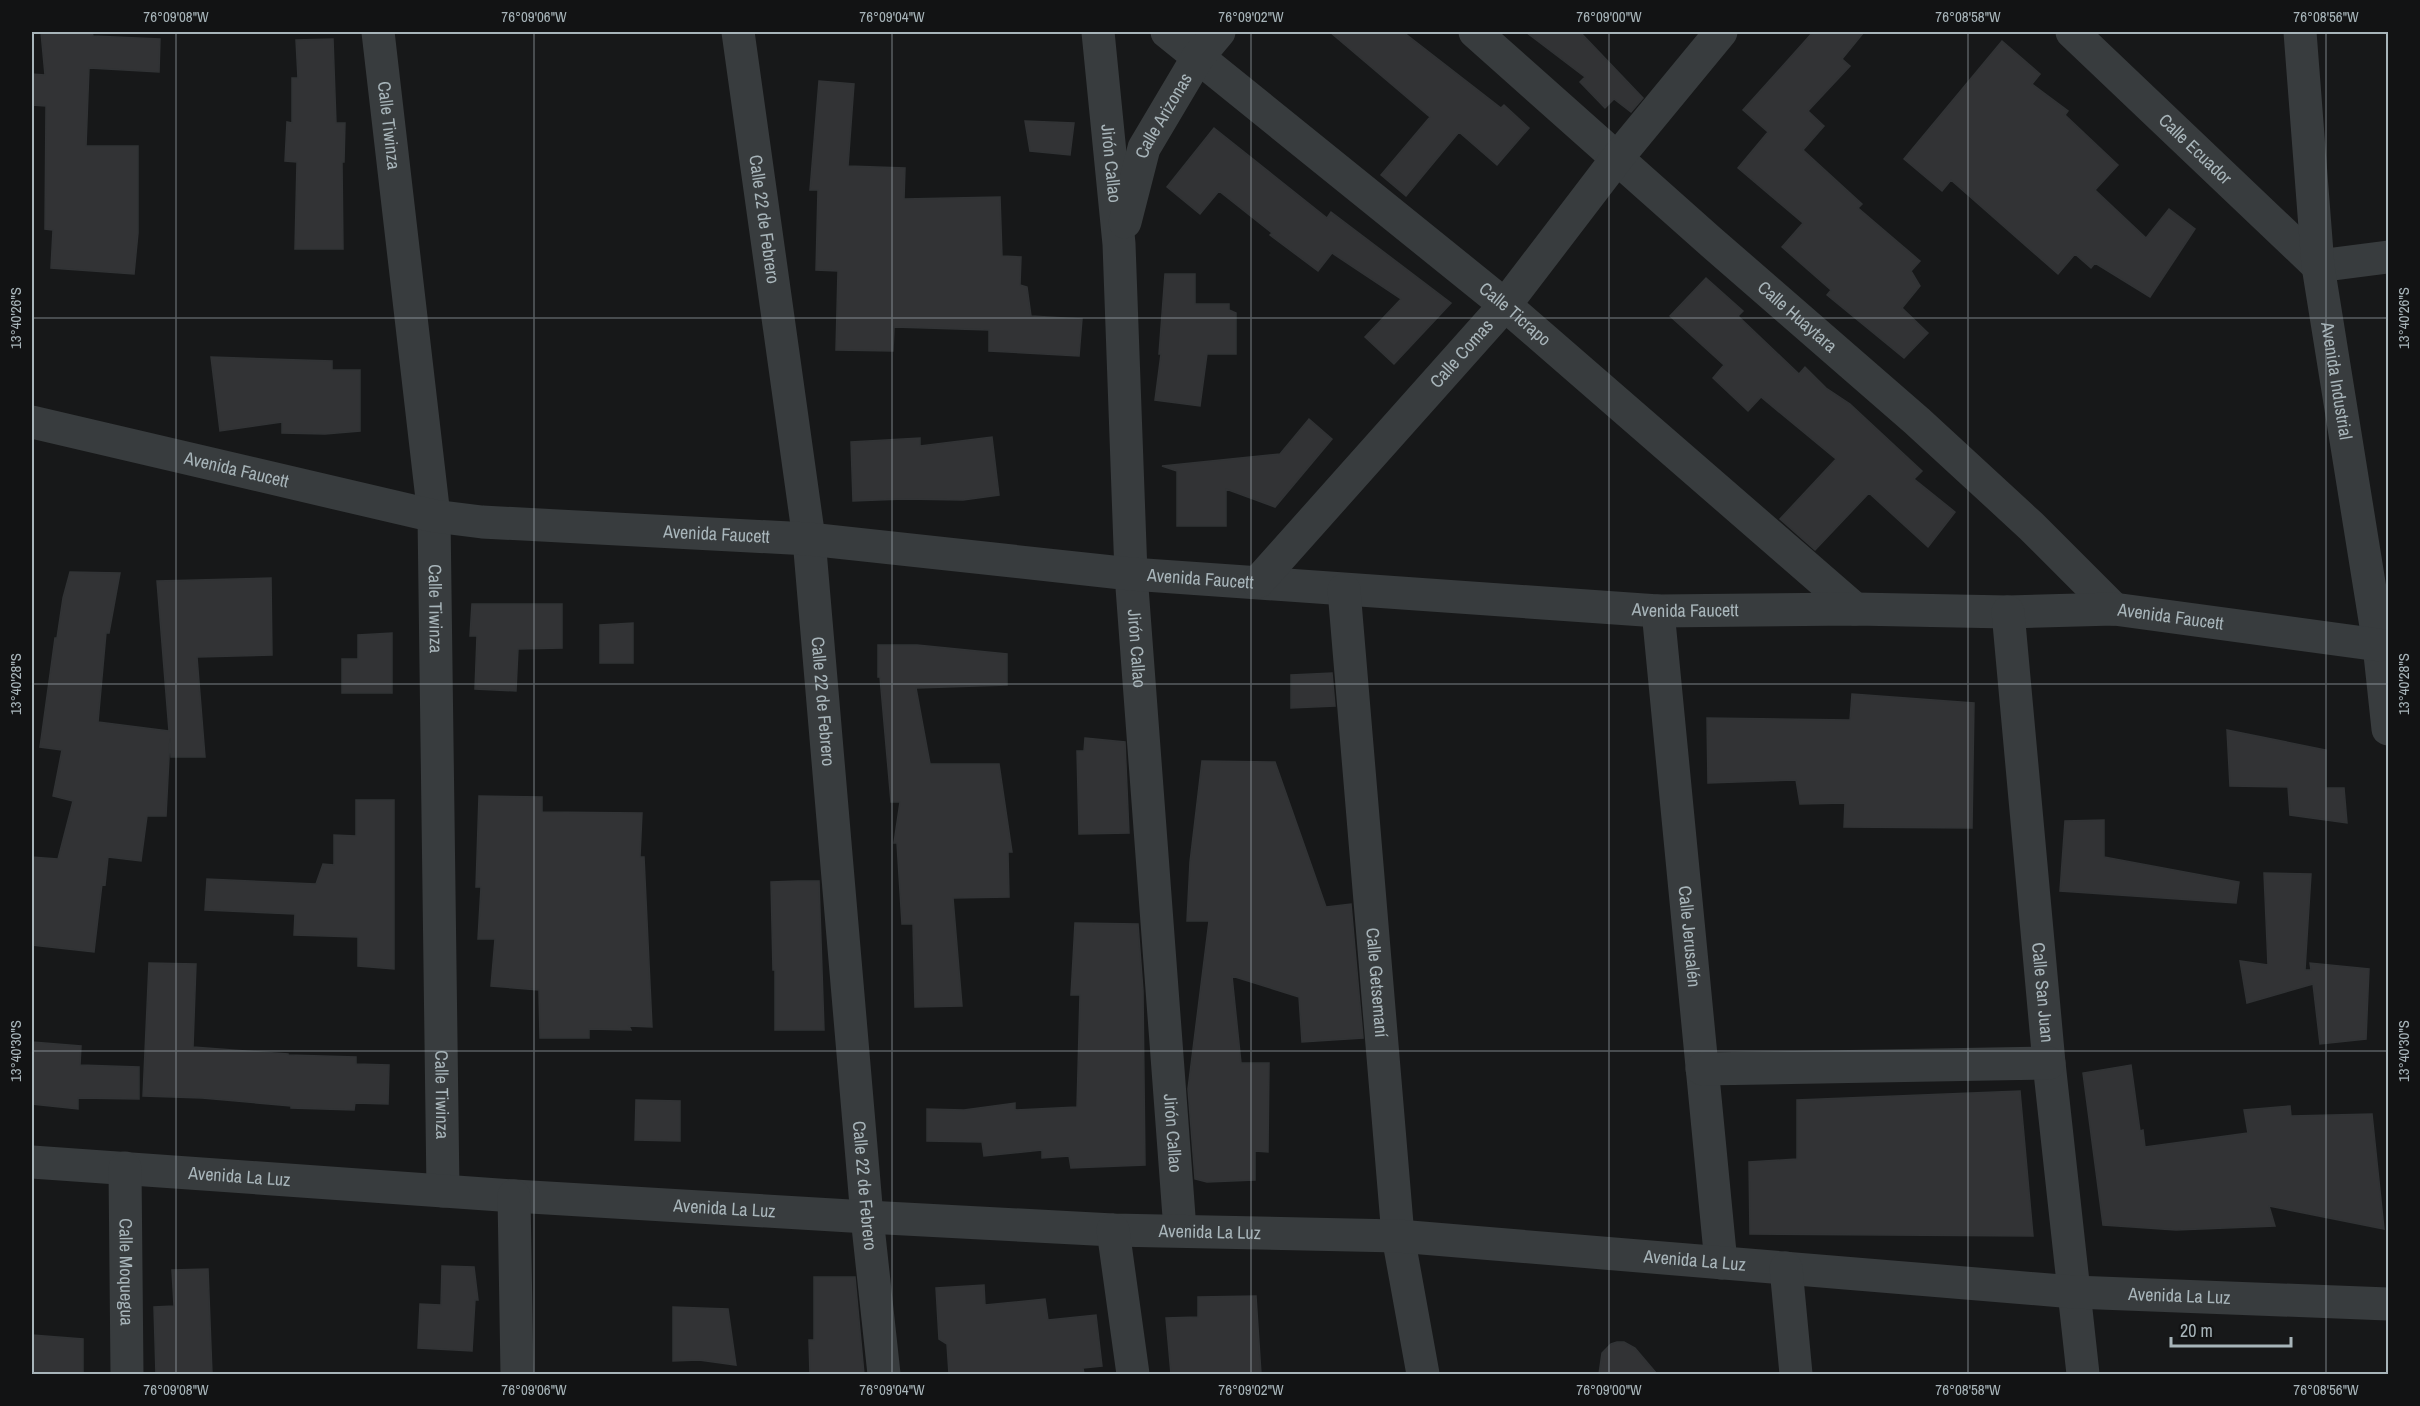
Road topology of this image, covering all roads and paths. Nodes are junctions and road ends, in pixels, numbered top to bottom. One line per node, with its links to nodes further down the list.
1 (378, 32): 17 (street, Calle Tiwinza)
2 (738, 32): 18 (street, Calle 22 de Febrero)
3 (1098, 32): 12 (street, Jirón Callao)
4 (1167, 32): 10 (street, Calle Ticrapo)
5 (1219, 32): 10 (street, Calle Arizonas)
6 (1475, 32): 11 (street, Calle Huaytara)
7 (1721, 32): 11 (street, Calle Comas)
8 (2072, 32): 14 (street, Calle Ecuador)
9 (2300, 32): 14 (street, Avenida Industrial)
10 (1198, 57): 12 (street, Calle Arizonas); 15 (street, Calle Ticrapo)
11 (1618, 157): 15 (street, Calle Comas); 23 (street, Calle Huaytara)
12 (1119, 244): 19 (street, Jirón Callao)
13 (2388, 256): 14 (street)
14 (2318, 266): 26 (street, Avenida Industrial)
15 (1505, 305): 20 (street, Calle Comas); 22 (street, Calle Ticrapo)
16 (32, 421): 17 (street, Avenida Faucett)
17 (434, 516): 18 (street, Avenida Faucett); 32 (street, Calle Tiwinza)
18 (809, 539): 19 (street, Avenida Faucett); 34 (street, Calle 22 de Febrero)
19 (1131, 574): 20 (street, Avenida Faucett); 36 (street, Jirón Callao)
20 (1258, 582): 21 (street, Avenida Faucett)
21 (1344, 590): 24 (street, Avenida Faucett); 37 (street, Calle Getsemaní)
22 (1855, 609): 24 (street, Avenida Faucett); 25 (street, Avenida Faucett)
23 (2114, 609): 25 (street, Avenida Faucett); 26 (street, Avenida Faucett)
24 (1658, 611): 29 (street, Calle Jerusalén)
25 (2008, 612): 28 (street, Calle San Juan)
26 (2379, 645): 27 (street, Avenida Industrial)
27 (2388, 729)
28 (2049, 1064): 29 (street); 40 (street, Calle San Juan)
29 (1702, 1069): 38 (street, Calle Jerusalén)
30 (32, 1162): 31 (street, Avenida La Luz)
31 (125, 1168): 32 (street, Avenida La Luz); 42 (street, Calle Moquegua)
32 (443, 1191): 33 (street, Avenida La Luz)
33 (514, 1196): 34 (street, Avenida La Luz); 43 (street)
34 (867, 1217): 35 (street, Avenida La Luz); 44 (street, Calle 22 de Febrero)
35 (1113, 1230): 36 (street, Avenida La Luz); 45 (street)
36 (1180, 1230): 37 (street, Avenida La Luz)
37 (1398, 1236): 38 (street, Avenida La Luz); 46 (street, Calle Getsemaní)
38 (1721, 1263): 39 (street, Avenida La Luz)
39 (1786, 1268): 40 (street, Avenida La Luz); 47 (street)
40 (2074, 1292): 41 (street, Avenida La Luz); 48 (street, Calle San Juan)
41 (2388, 1304)
42 (127, 1374)
43 (517, 1374)
44 (884, 1374)
45 (1133, 1374)
46 (1423, 1374)
47 (1797, 1374)
48 (2083, 1374)

